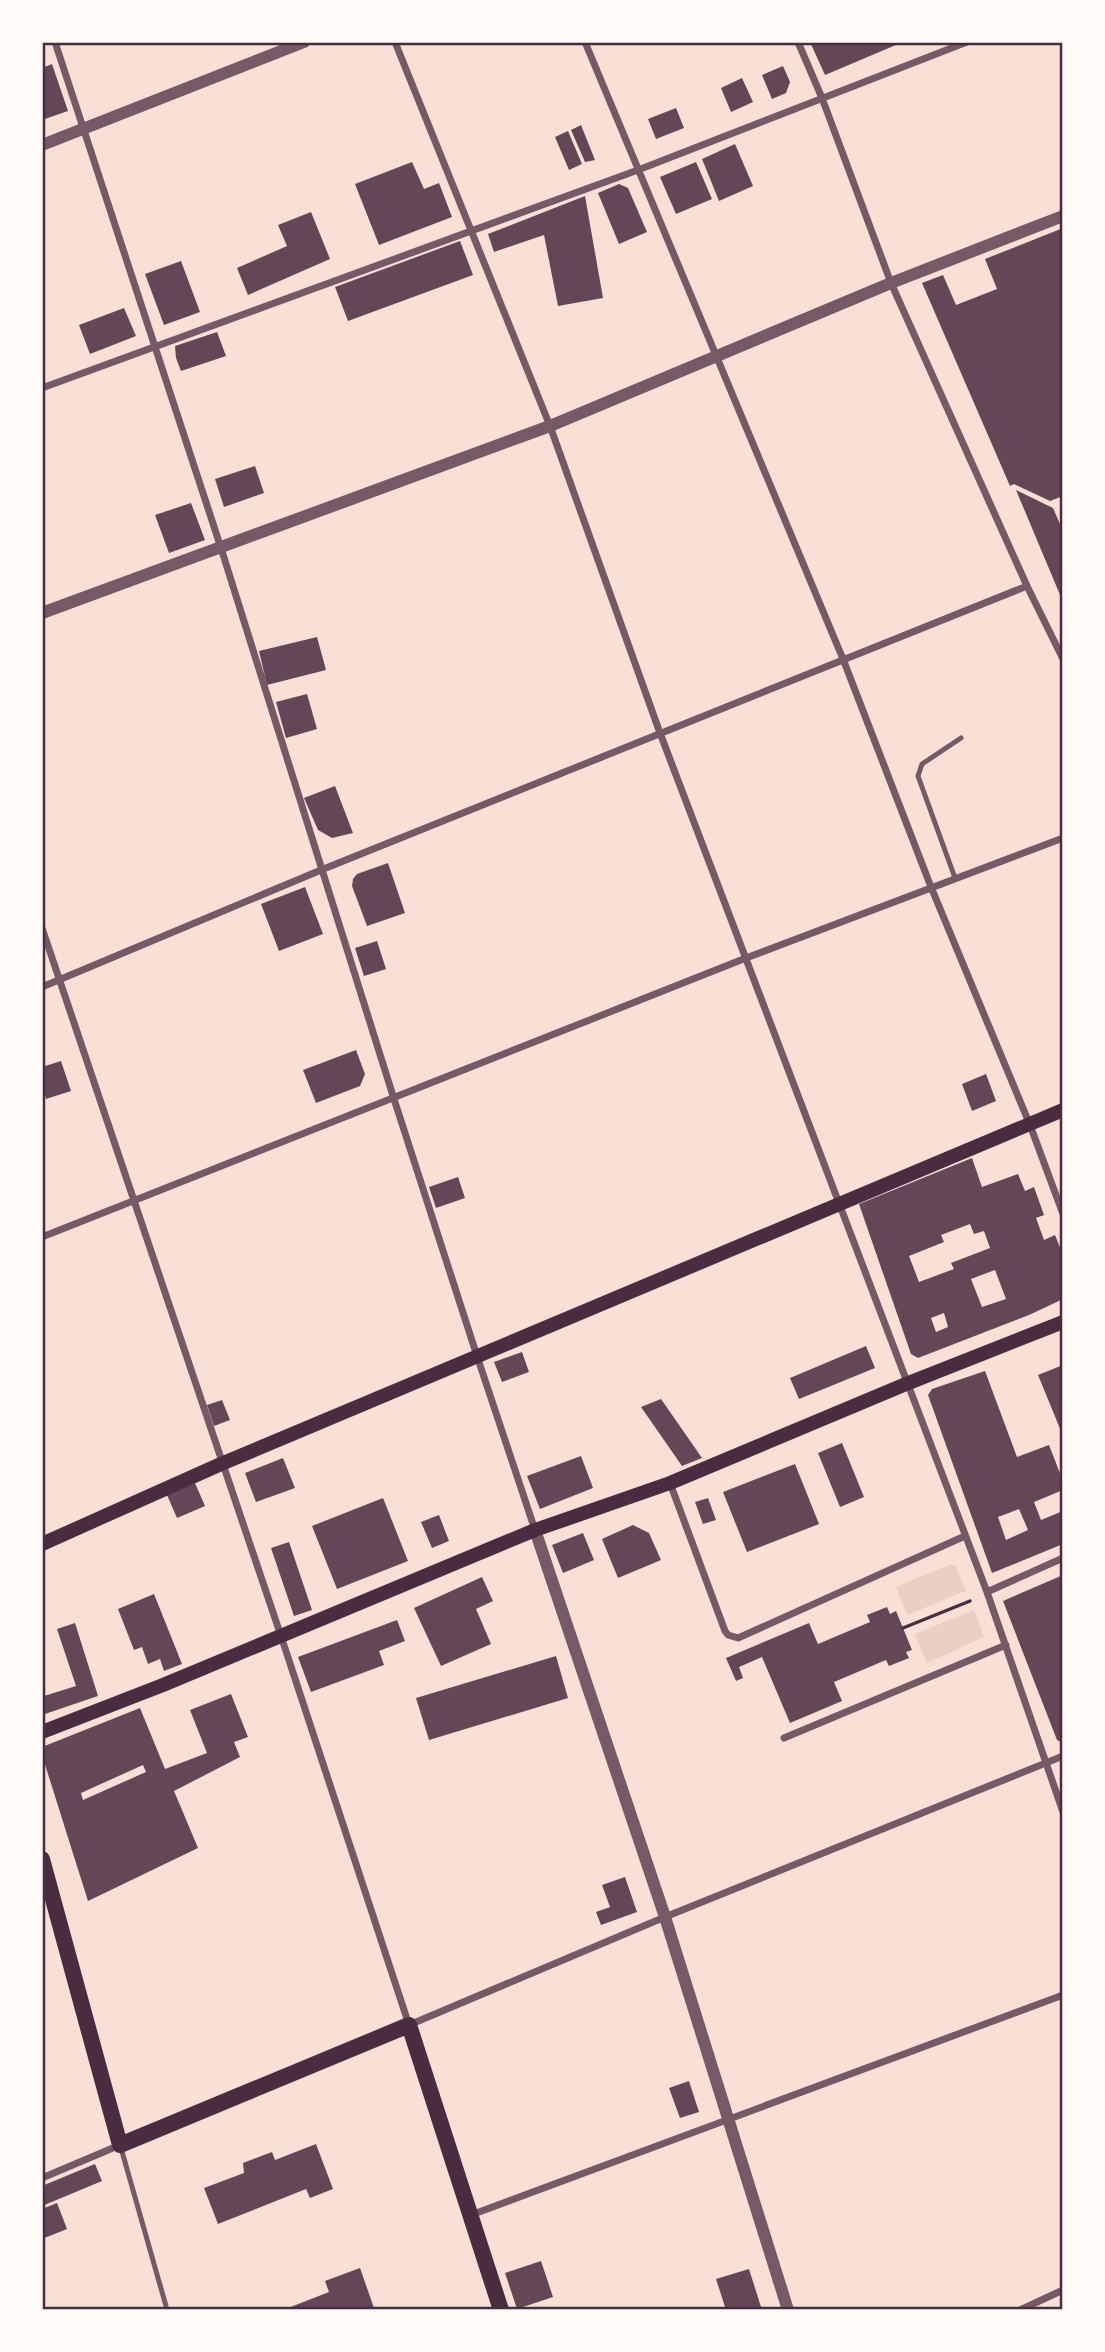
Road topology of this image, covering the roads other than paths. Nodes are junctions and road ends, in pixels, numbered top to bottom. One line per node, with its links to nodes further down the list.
1 (55, 42): 8 (street)
2 (304, 42): 8 (street)
3 (395, 42): 12 (street)
4 (585, 42): 10 (street)
5 (798, 42): 7 (street)
6 (967, 42): 7 (street)
7 (822, 98): 10 (street); 13 (street)
8 (83, 129): 9 (street); 14 (street)
9 (42, 145)
10 (638, 170): 12 (street); 15 (street)
11 (1063, 216): 13 (street)
12 (473, 230): 14 (street); 17 (street)
13 (891, 283): 15 (street); 19 (street)
14 (154, 348): 16 (street); 18 (street)
15 (716, 358): 17 (street); 21 (street)
16 (42, 388)
17 (550, 426): 18 (street); 23 (street)
18 (221, 548): 20 (street); 26 (street)
19 (1027, 586): 21 (street); 22 (street)
20 (42, 613)
21 (843, 659): 23 (street); 28 (street)
22 (1063, 659)
23 (660, 733): 26 (street); 30 (street)
24 (961, 738): 27 (lane)
25 (1063, 838): 27 (street)
26 (321, 870): 31 (street); 33 (street)
27 (955, 878): 28 (street)
28 (931, 887): 30 (street); 35 (street)
29 (42, 928): 31 (street)
30 (746, 958): 33 (street); 37 (street)
31 (59, 980): 32 (street); 36 (street)
32 (42, 987)
33 (394, 1099): 36 (street); 41 (street)
34 (1063, 1110): 35 (main road)
35 (1030, 1125): 37 (main road); 38 (street)
36 (134, 1201): 39 (street); 43 (street)
37 (841, 1204): 41 (main road); 42 (street)
38 (1063, 1214)
39 (42, 1237)
40 (1063, 1322): 42 (main road)
41 (477, 1356): 43 (main road); 45 (street)
42 (906, 1384): 44 (main road); 46 (street)
43 (222, 1464): 47 (main road); 50 (street)
44 (670, 1483): 45 (main road); 46 (street)
45 (535, 1530): 50 (main road); 58 (street)
46 (965, 1536): 49 (street)
47 (42, 1544)
48 (1063, 1559): 49 (street)
49 (987, 1592): 51 (street)
50 (281, 1636): 52 (main road); 60 (street)
51 (1006, 1645): 53 (street); 55 (street)
52 (42, 1732)
53 (783, 1738)
54 (1063, 1756): 55 (street)
55 (1045, 1763): 56 (street); 58 (street)
56 (1063, 1812)
57 (42, 1859): 62 (main road)
58 (665, 1917): 60 (street); 61 (street)
59 (1063, 1995): 61 (street)
60 (409, 2025): 62 (main road); 64 (main road)
61 (729, 2120): 64 (street); 68 (street)
62 (120, 2146): 63 (street); 66 (lane)
63 (42, 2178)
64 (471, 2215): 67 (main road)
65 (1063, 2290): 69 (street)
66 (166, 2306)
67 (501, 2310)
68 (788, 2310)
69 (1020, 2310)

